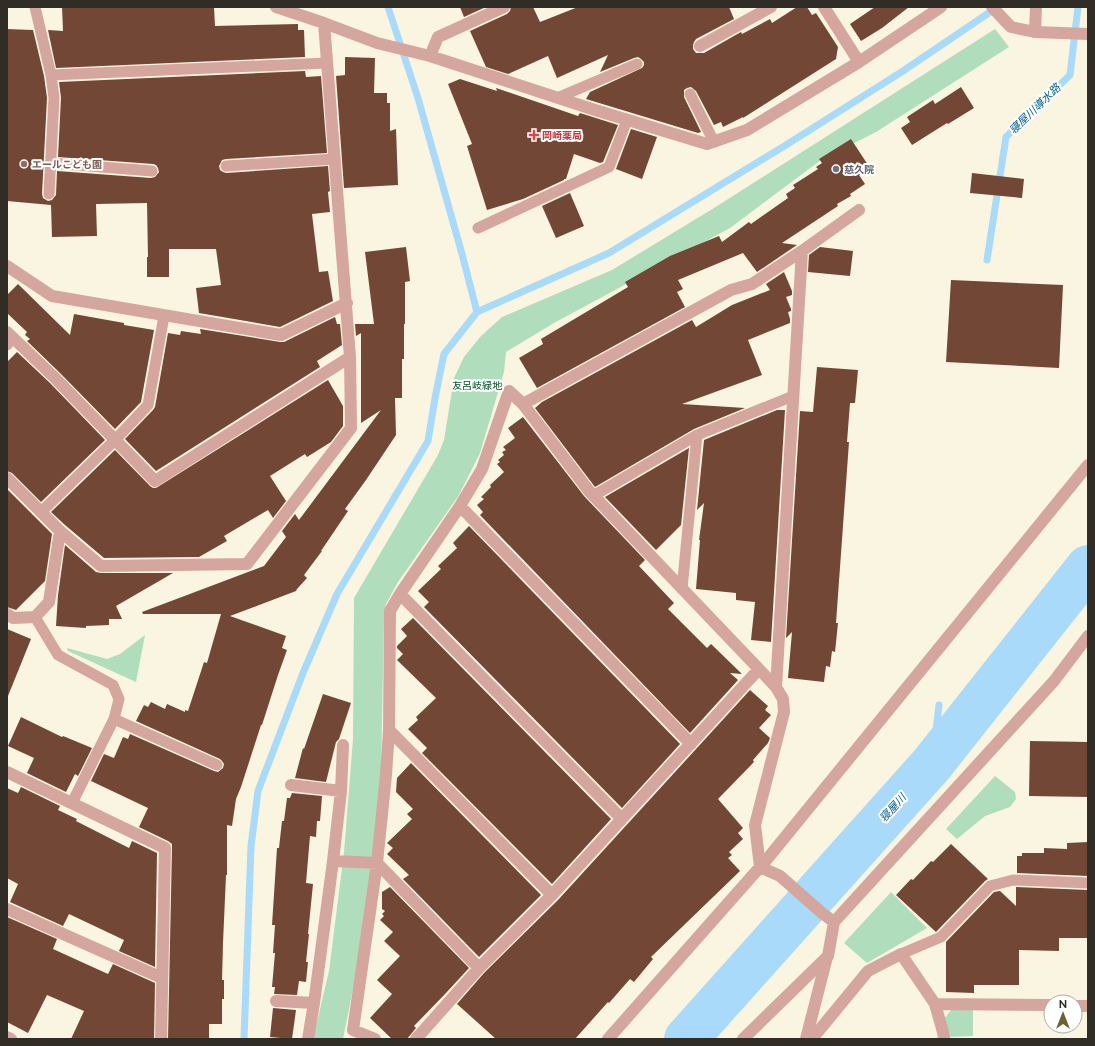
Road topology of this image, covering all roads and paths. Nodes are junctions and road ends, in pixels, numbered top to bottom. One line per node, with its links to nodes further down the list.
1 (35, 7): 18 (lane)
2 (276, 7): 10 (street)
3 (504, 7): 14 (street)
4 (771, 7): 9 (street)
5 (824, 7): 15 (street)
6 (941, 7): 15 (street)
7 (992, 7): 11 (street)
8 (1036, 7): 11 (street)
9 (748, 12): 13 (street)
10 (324, 23): 14 (street); 16 (street)
11 (1039, 32): 12 (street)
12 (1088, 34)
13 (700, 46)
14 (426, 55): 20 (street)
15 (859, 62): 22 (street)
16 (327, 63): 18 (lane); 23 (street)
17 (637, 64): 20 (lane)
18 (51, 75): 24 (lane)
19 (690, 94): 22 (lane)
20 (557, 98): 21 (street)
21 (627, 120): 22 (street); 29 (lane)
22 (714, 142)
23 (335, 159): 25 (lane); 32 (street)
24 (51, 163): 26 (lane); 27 (lane)
25 (226, 166)
26 (152, 171)
27 (49, 194)
28 (859, 210): 30 (street)
29 (478, 228)
30 (802, 251): 36 (street); 37 (street)
31 (7, 266): 33 (street)
32 (347, 303): 33 (street); 35 (street)
33 (164, 316): 39 (lane)
34 (9, 338): 39 (street)
35 (350, 358): 39 (street); 45 (street)
36 (793, 396): 38 (lane); 52 (street)
37 (522, 404): 42 (street); 43 (street)
38 (697, 434): 42 (lane); 46 (lane)
39 (115, 440): 44 (lane)
40 (1088, 466): 65 (street)
41 (7, 478): 44 (street)
42 (593, 496): 46 (street)
43 (460, 506): 47 (street); 55 (street)
44 (41, 512): 45 (street)
45 (60, 531): 49 (street)
46 (682, 589): 51 (street)
47 (400, 594): 54 (street); 62 (street)
48 (7, 614): 49 (street)
49 (35, 616): 53 (lane)
50 (1088, 636): 69 (street)
51 (759, 669): 52 (street); 55 (street)
52 (776, 687): 65 (street)
53 (114, 719): 57 (lane); 61 (lane)
54 (389, 730): 64 (street); 67 (street)
55 (691, 744): 62 (street)
56 (343, 745): 60 (street)
57 (217, 765)
58 (7, 772): 61 (street)
59 (291, 785): 60 (street)
60 (341, 791): 63 (street)
61 (72, 803): 73 (street)
62 (622, 819): 67 (street)
63 (334, 861): 64 (street); 75 (street)
64 (377, 863): 72 (street); 78 (street)
65 (760, 866): 69 (street); 85 (street)
66 (1088, 883): 70 (lane)
67 (552, 895): 72 (street)
68 (7, 909): 73 (street)
69 (834, 922): 71 (street)
70 (901, 954): 76 (street); 88 (street)
71 (828, 956): 86 (street); 87 (street)
72 (479, 968): 84 (street)
73 (162, 978): 81 (street)
74 (276, 1001): 75 (street)
75 (314, 1003): 82 (street)
76 (935, 1004): 77 (street); 89 (street)
77 (1043, 1005)
78 (350, 1034): 83 (street)
79 (7, 1037): 80 (street)
80 (11, 1039)
81 (161, 1039)
82 (308, 1039)
83 (375, 1039)
84 (416, 1039)
85 (608, 1039)
86 (743, 1039)
87 (806, 1039)
88 (812, 1039)
89 (944, 1039)

